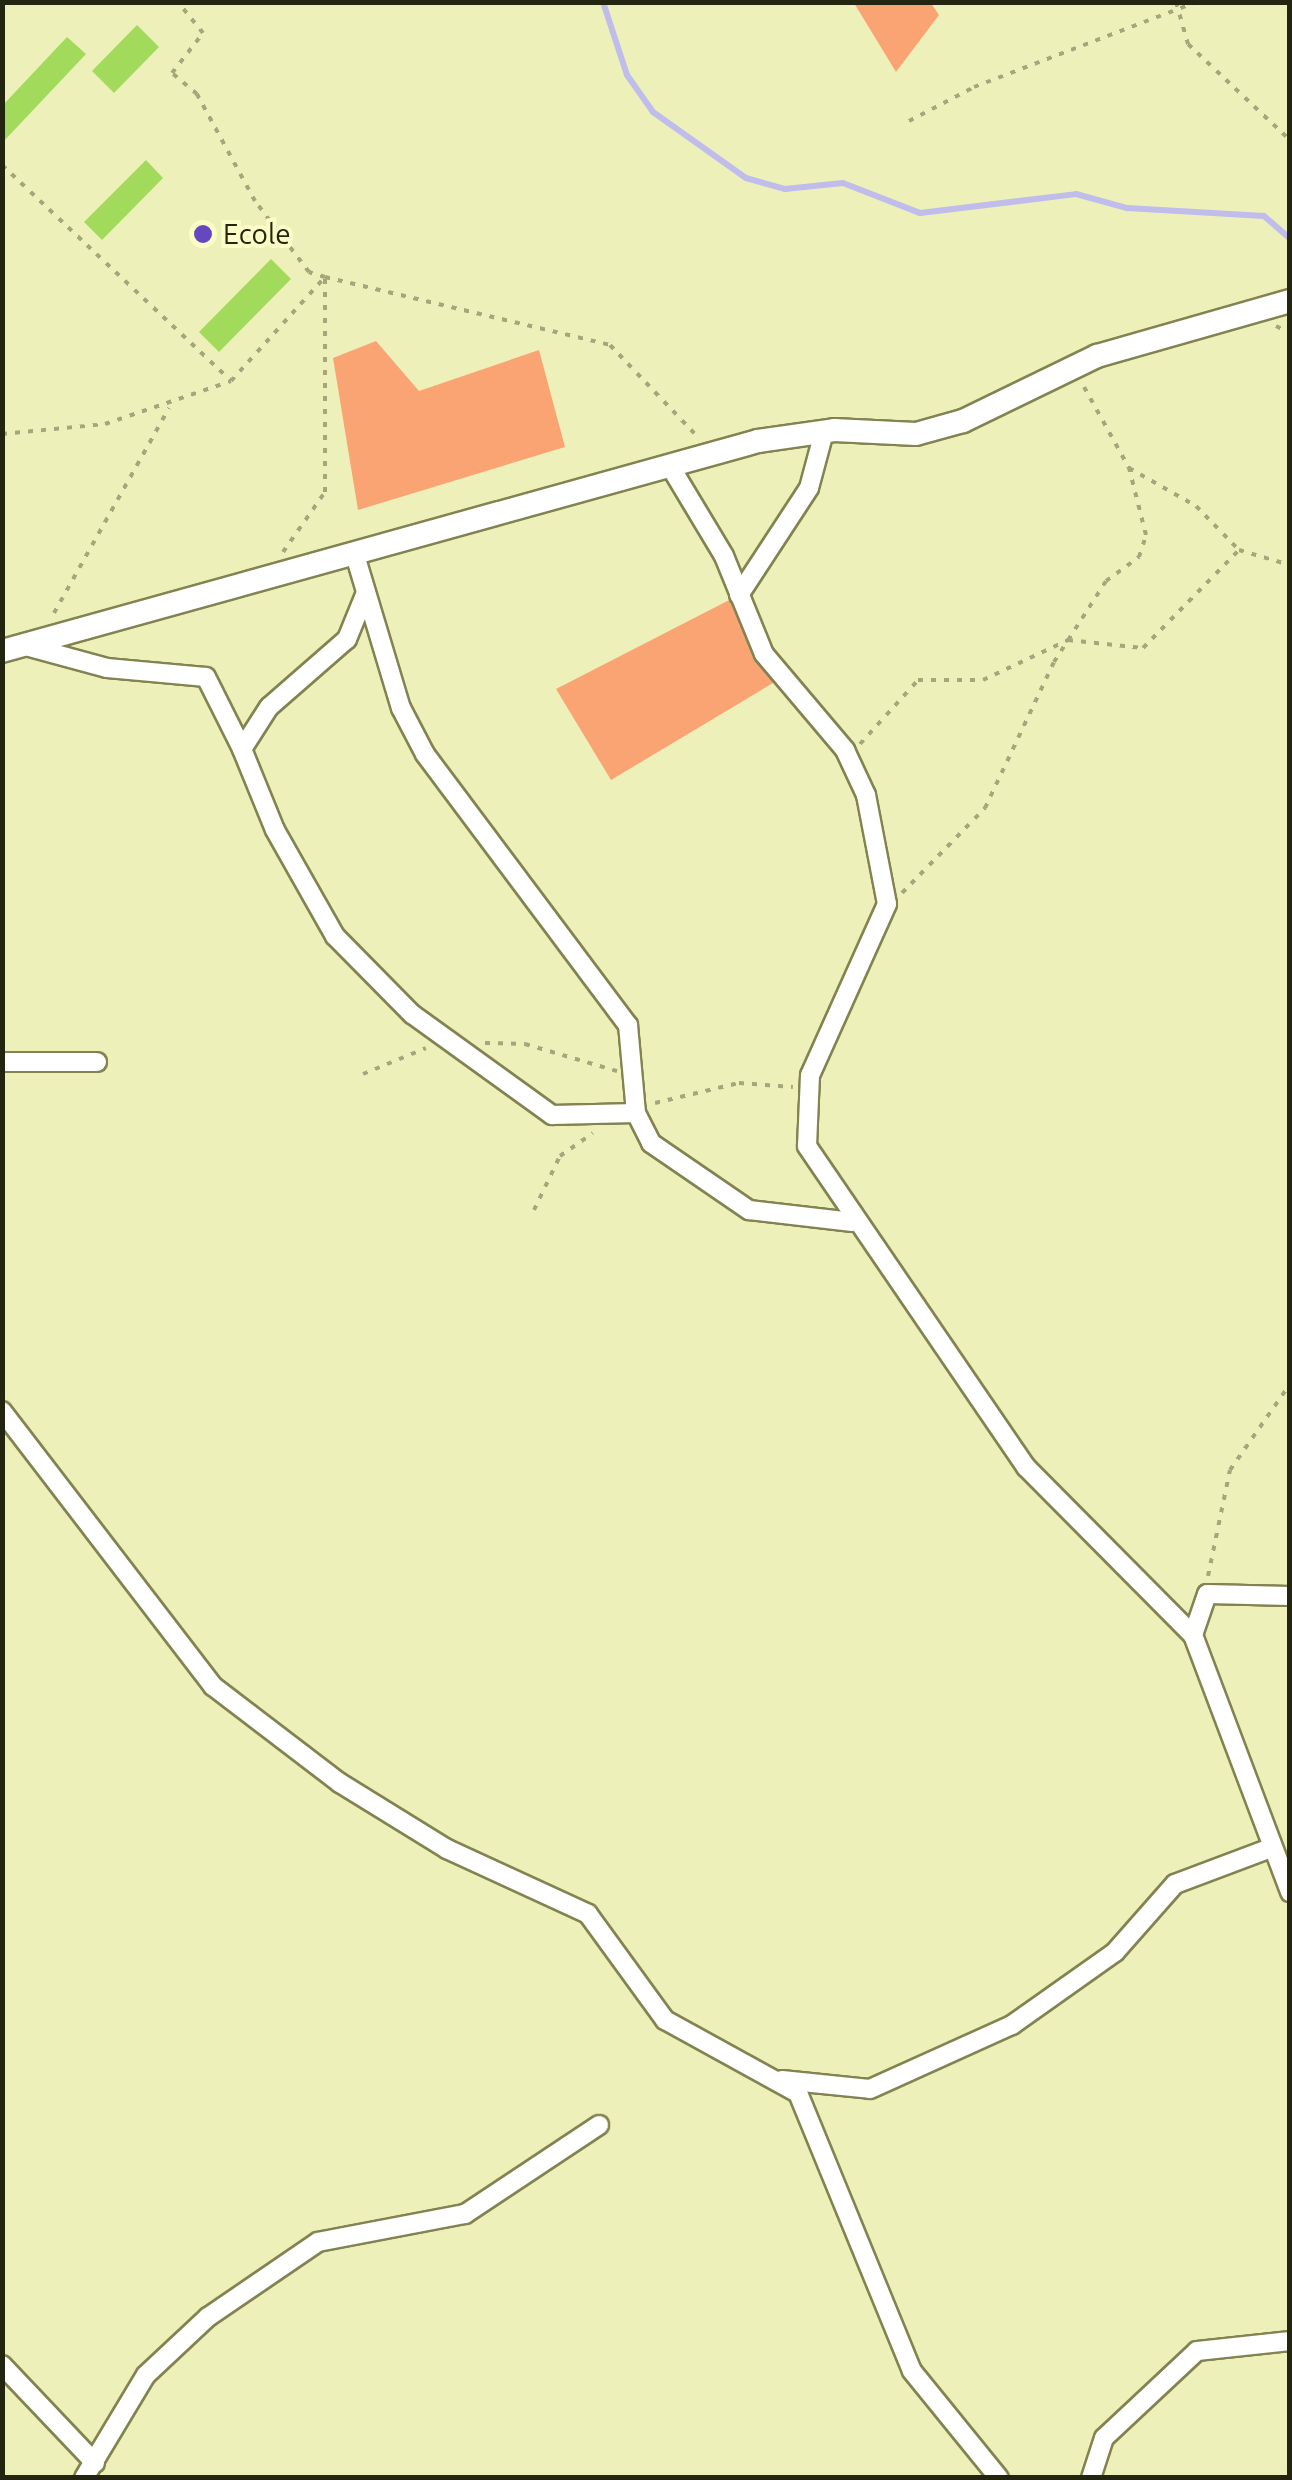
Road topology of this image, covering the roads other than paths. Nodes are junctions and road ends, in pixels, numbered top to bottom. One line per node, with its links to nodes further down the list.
1 (1290, 301): 2 (street)
2 (824, 432): 3 (street); 6 (street)
3 (670, 466): 4 (street); 6 (street)
4 (355, 555): 5 (street); 7 (street)
5 (365, 594): 8 (street); 11 (street)
6 (739, 595): 12 (street)
7 (14, 649): 8 (street)
8 (242, 749): 11 (street)
9 (2, 1062): 10 (street)
10 (97, 1062)
11 (636, 1113): 12 (street)
12 (852, 1222): 15 (street)
13 (2, 1411): 19 (street)
14 (1290, 1596): 15 (street)
15 (1193, 1635): 16 (street)
16 (1271, 1848): 17 (street); 19 (street)
17 (1286, 1866): 18 (street)
18 (1290, 1892)
19 (780, 2080): 24 (street)
20 (599, 2126): 23 (street)
21 (1290, 2341): 25 (street)
22 (2, 2364): 23 (street)
23 (89, 2470)
24 (999, 2478)
25 (1091, 2478)

